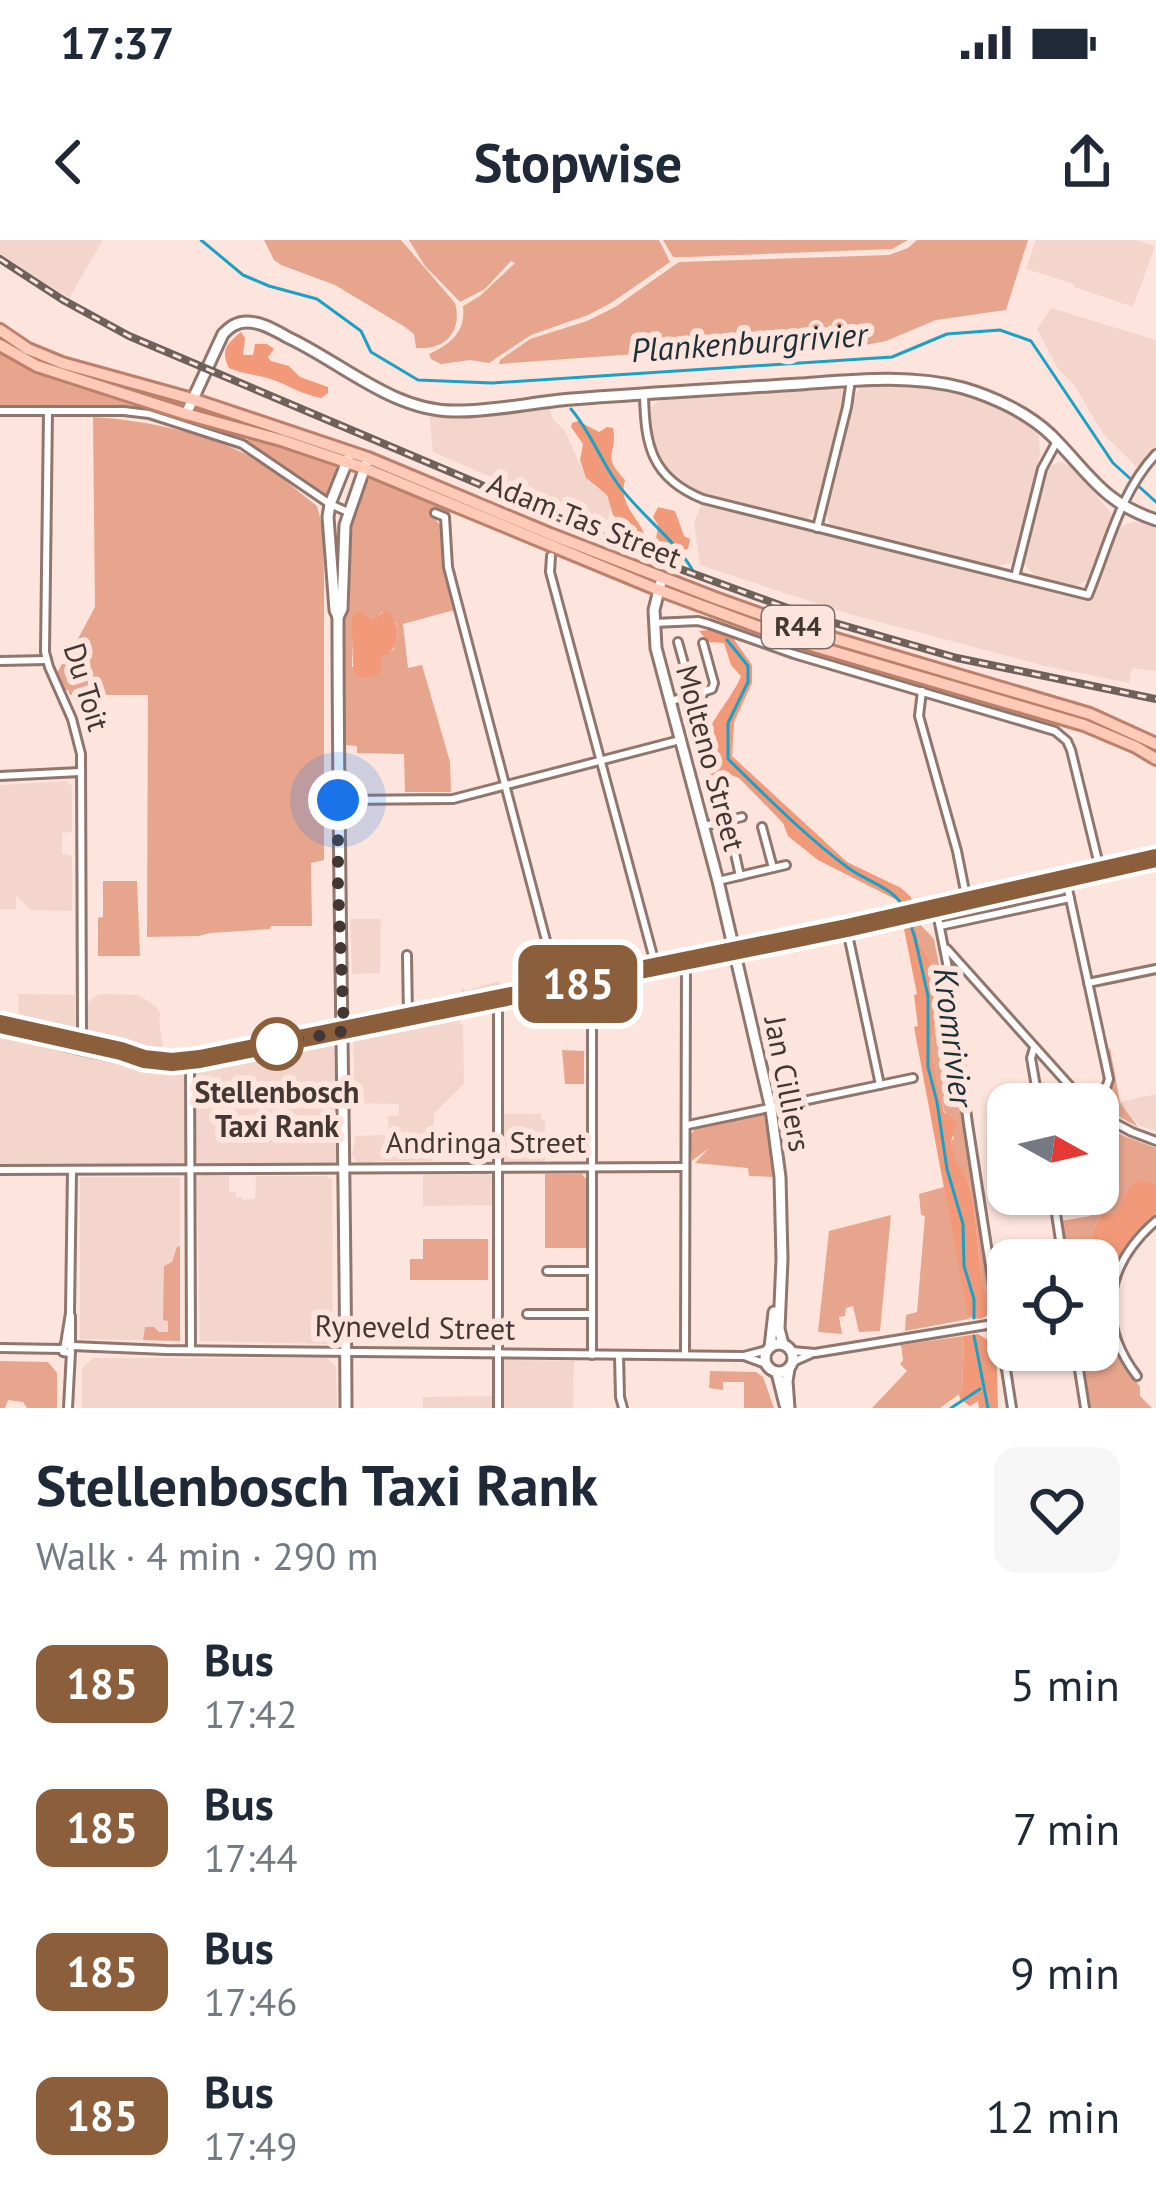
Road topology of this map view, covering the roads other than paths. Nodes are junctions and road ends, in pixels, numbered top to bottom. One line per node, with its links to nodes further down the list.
1 (0, 330): 5 (main road, Adam Tas Street / R44)
2 (0, 345): 8 (main road, Adam Tas Street / R44)
3 (851, 380): 4 (street); 9 (street); 18 (street)
4 (644, 394): 5 (street); 18 (street)
5 (192, 399): 8 (street); 11 (main road, Adam Tas Street / R44)
6 (0, 411): 7 (street)
7 (48, 411): 14 (street); 26 (street, Du Toit)
8 (186, 414): 11 (main road, Adam Tas Street / R44)
9 (1057, 441): 13 (street); 20 (street)
10 (1156, 454): 13 (street)
11 (349, 457): 12 (main road, Adam Tas Street / R44); 14 (street)
12 (366, 463): 15 (street); 21 (main road, Adam Tas Street / R44)
13 (1125, 501): 17 (street); 20 (street)
14 (330, 504): 15 (street); 22 (street)
15 (349, 512): 22 (street)
16 (435, 514): 41 (street)
17 (1156, 520)
18 (817, 527): 20 (street)
19 (551, 556): 37 (street)
20 (1015, 577)
21 (660, 584): 23 (street, Molteno Street); 32 (main road, Adam Tas Street / R44)
22 (338, 617): 42 (street)
23 (654, 623): 28 (street); 31 (street, Molteno Street)
24 (678, 642): 30 (street)
25 (703, 643): 29 (street)
26 (47, 660): 27 (street); 38 (street, Du Toit)
27 (0, 661)
28 (922, 691): 51 (street); 56 (street)
29 (703, 693): 30 (street); 33 (street)
30 (690, 696): 31 (street)
31 (670, 701): 34 (street, Molteno Street)
32 (1064, 712): 35 (main road, Adam Tas Street / R44); 36 (main road, Adam Tas Street / R44)
33 (697, 717)
34 (680, 740): 37 (street); 45 (street, Molteno Street)
35 (1156, 744)
36 (1156, 759)
37 (600, 760): 41 (street); 64 (street)
38 (82, 772): 39 (street); 75 (street, Du Toit)
39 (0, 776)
40 (727, 784): 44 (street)
41 (505, 787): 42 (street); 70 (street)
42 (338, 800): 74 (street)
43 (742, 817): 44 (street)
44 (725, 821): 45 (street)
45 (704, 826): 54 (street, Molteno Street)
46 (762, 827): 50 (street)
47 (731, 836): 52 (street)
48 (1156, 858): 51 (street)
49 (786, 865): 50 (street)
50 (773, 868): 52 (street)
51 (1101, 872): 53 (street)
52 (740, 876): 54 (street)
53 (1066, 880): 55 (street); 56 (street)
54 (718, 881): 61 (street, Molteno Street)
55 (1070, 898): 58 (street); 69 (street)
56 (968, 902): 57 (street)
57 (936, 908): 58 (street); 59 (street)
58 (940, 926): 60 (street)
59 (847, 928): 61 (street); 82 (street)
60 (944, 947): 66 (street); 67 (street)
61 (735, 950): 63 (street); 83 (street, Jan Cilliers)
62 (407, 955): 72 (street)
63 (686, 961): 64 (street); 85 (street)
64 (656, 967): 68 (street)
65 (1156, 969): 69 (street)
66 (949, 973): 67 (street); 96 (street)
67 (970, 976): 76 (street)
68 (592, 981): 70 (street); 87 (street)
69 (1088, 983): 81 (street)
70 (559, 988): 72 (street)
71 (498, 1013): 91 (street)
72 (408, 1019): 74 (street)
73 (0, 1026): 75 (street)
74 (344, 1031): 77 (street); 90 (street)
75 (78, 1044): 77 (street)
76 (1034, 1048): 79 (street); 80 (street)
77 (190, 1060): 89 (street)
78 (914, 1078): 82 (street)
79 (1035, 1083)
80 (1068, 1083)
81 (1107, 1083)
82 (880, 1085): 83 (street)
83 (771, 1109): 85 (street); 95 (street, Jan Cilliers)
84 (1119, 1125): 86 (street)
85 (686, 1126): 88 (street)
86 (1156, 1141)
87 (592, 1167): 88 (street, Andringa Street); 91 (street, Andringa Street); 98 (street)
88 (685, 1167): 110 (street)
89 (191, 1168): 90 (street, Andringa Street); 93 (street, Andringa Street); 104 (street)
90 (344, 1168): 91 (street, Andringa Street); 106 (street)
91 (497, 1168): 107 (street)
92 (0, 1170): 93 (street, Andringa Street)
93 (72, 1170): 103 (street)
94 (1156, 1221): 117 (street)
95 (781, 1229): 105 (street, Jan Cilliers); 112 (street, Jan Cilliers)
96 (987, 1239)
97 (547, 1271): 98 (street)
98 (592, 1271): 100 (street)
99 (527, 1314): 100 (street)
100 (592, 1314): 108 (street)
101 (987, 1325): 112 (street)
102 (0, 1348): 103 (street, Ryneveld Street)
103 (68, 1349): 104 (street, Ryneveld Street); 118 (street)
104 (190, 1349): 106 (street, Ryneveld Street)
105 (769, 1349): 111 (street, Ryneveld Street); 112 (street); 113 (street, Jan Cilliers)
106 (346, 1352): 107 (street, Ryneveld Street); 119 (street)
107 (498, 1354): 108 (street, Ryneveld Street); 120 (street)
108 (592, 1354): 109 (street, Ryneveld Street)
109 (620, 1355): 110 (street, Ryneveld Street); 121 (street)
110 (685, 1355): 111 (street, Ryneveld Street)
111 (744, 1356): 113 (street, Ryneveld Street)
112 (790, 1357): 116 (street); 122 (street, Jan Cilliers)
113 (766, 1364): 116 (street)
114 (1006, 1371): 123 (street)
115 (1079, 1371): 124 (street)
116 (777, 1372): 122 (street)
117 (1136, 1376)
118 (68, 1408)
119 (346, 1408)
120 (498, 1408)
121 (619, 1408)
122 (789, 1408)
123 (1012, 1408)
124 (1085, 1408)

